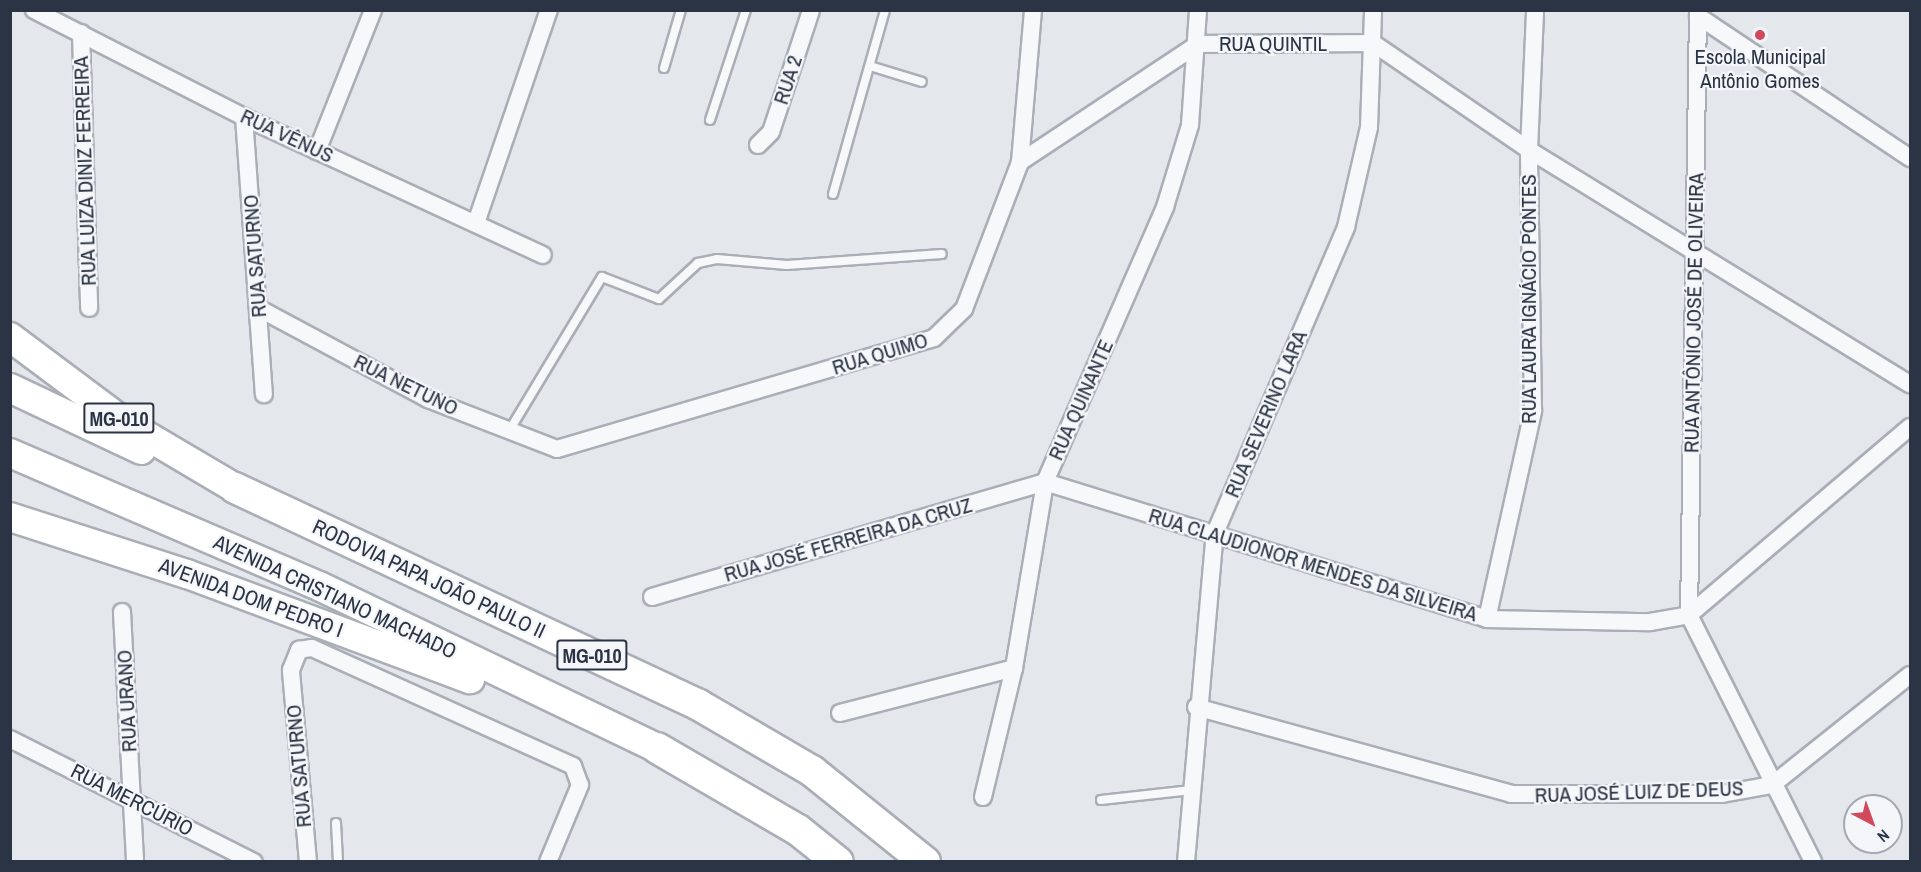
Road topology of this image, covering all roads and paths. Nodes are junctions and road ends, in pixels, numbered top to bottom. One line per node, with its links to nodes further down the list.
1 (34, 10): 13 (street, RUA VÊNUS)
2 (373, 10): 23 (street)
3 (549, 10): 27 (street)
4 (681, 10): 17 (lane)
5 (746, 10): 20 (lane)
6 (811, 10): 21 (street, RUA 2)
7 (885, 10): 16 (lane)
8 (1033, 10): 25 (street, RUA QUIMO)
9 (1198, 10): 15 (street, RUA QUINANTE)
10 (1374, 10): 14 (street, RUA SEVERINO LARA)
11 (1535, 10): 22 (street, RUA LAURA IGNÁCIO PONTES)
12 (1698, 13): 24 (street); 28 (street, RUA ANTÔNIO JOSÉ DE OLIVEIRA)
13 (81, 33): 19 (street, RUA VÊNUS); 31 (street, RUA LUIZA DINIZ FERREIRA)
14 (1373, 43): 15 (street, RUA QUINTIL); 22 (street); 44 (street, RUA SEVERINO LARA)
15 (1198, 44): 25 (street, RUA QUINTIL); 41 (street, RUA QUINANTE)
16 (870, 66): 18 (lane); 26 (lane)
17 (664, 68)
18 (922, 82)
19 (244, 117): 23 (street, RUA VÊNUS); 32 (street, RUA SATURNO)
20 (710, 120)
21 (758, 145)
22 (1528, 150): 28 (street); 48 (street, RUA LAURA IGNÁCIO PONTES)
23 (317, 151): 27 (street, RUA VÊNUS)
24 (1911, 158)
25 (1020, 162): 39 (street, RUA QUIMO)
26 (833, 194)
27 (477, 220): 30 (street, RUA VÊNUS)
28 (1696, 249): 34 (street); 47 (street, RUA ANTÔNIO JOSÉ DE OLIVEIRA)
29 (942, 254): 38 (lane)
30 (543, 255)
31 (89, 308)
32 (260, 309): 36 (street, RUA SATURNO); 38 (street, RUA NETUNO)
33 (10, 336): 42 (highway, MG-010)
34 (1911, 384)
35 (10, 388): 42 (highway)
36 (264, 394)
37 (1911, 427): 47 (street)
38 (509, 431): 39 (street, RUA NETUNO)
39 (557, 449)
40 (10, 453): 54 (highway, AVENIDA CRISTIANO MACHADO)
41 (1045, 483): 44 (street, RUA CLAUDIONOR MENDES DA SILVEIRA); 45 (street, RUA JOSÉ FERREIRA DA CRUZ); 49 (street, RUA QUINANTE)
42 (235, 488): 67 (highway, RODOVIA PAPA JOÃO PAULO II / MG-010)
43 (10, 517): 54 (highway, AVENIDA DOM PEDRO I)
44 (1215, 533): 48 (street, RUA CLAUDIONOR MENDES DA SILVEIRA); 51 (street, RUA SEVERINO LARA)
45 (652, 597)
46 (122, 612): 59 (street, RUA URANO)
47 (1689, 615): 48 (street, RUA CLAUDIONOR MENDES DA SILVEIRA); 55 (street)
48 (1487, 619)
49 (1014, 668): 52 (street); 57 (street, RUA QUINANTE)
50 (1911, 675): 55 (street, RUA JOSÉ LUIZ DE DEUS)
51 (1196, 707): 55 (street, RUA JOSÉ LUIZ DE DEUS); 56 (street, RUA SEVERINO LARA)
52 (840, 713)
53 (10, 739): 59 (street, RUA MERCÚRIO)
54 (657, 748): 66 (highway)
55 (1772, 785): 69 (street)
56 (1191, 790): 58 (lane); 68 (street, RUA SEVERINO LARA)
57 (982, 797)
58 (1101, 800)
59 (132, 801): 61 (street, RUA URANO); 62 (street, RUA MERCÚRIO)
60 (336, 823): 64 (lane)
61 (135, 861)
62 (254, 861)
63 (308, 861): 65 (street, RUA SATURNO)
64 (338, 861)
65 (549, 861)
66 (837, 861)
67 (925, 861)
68 (1186, 861)
69 (1813, 861)

